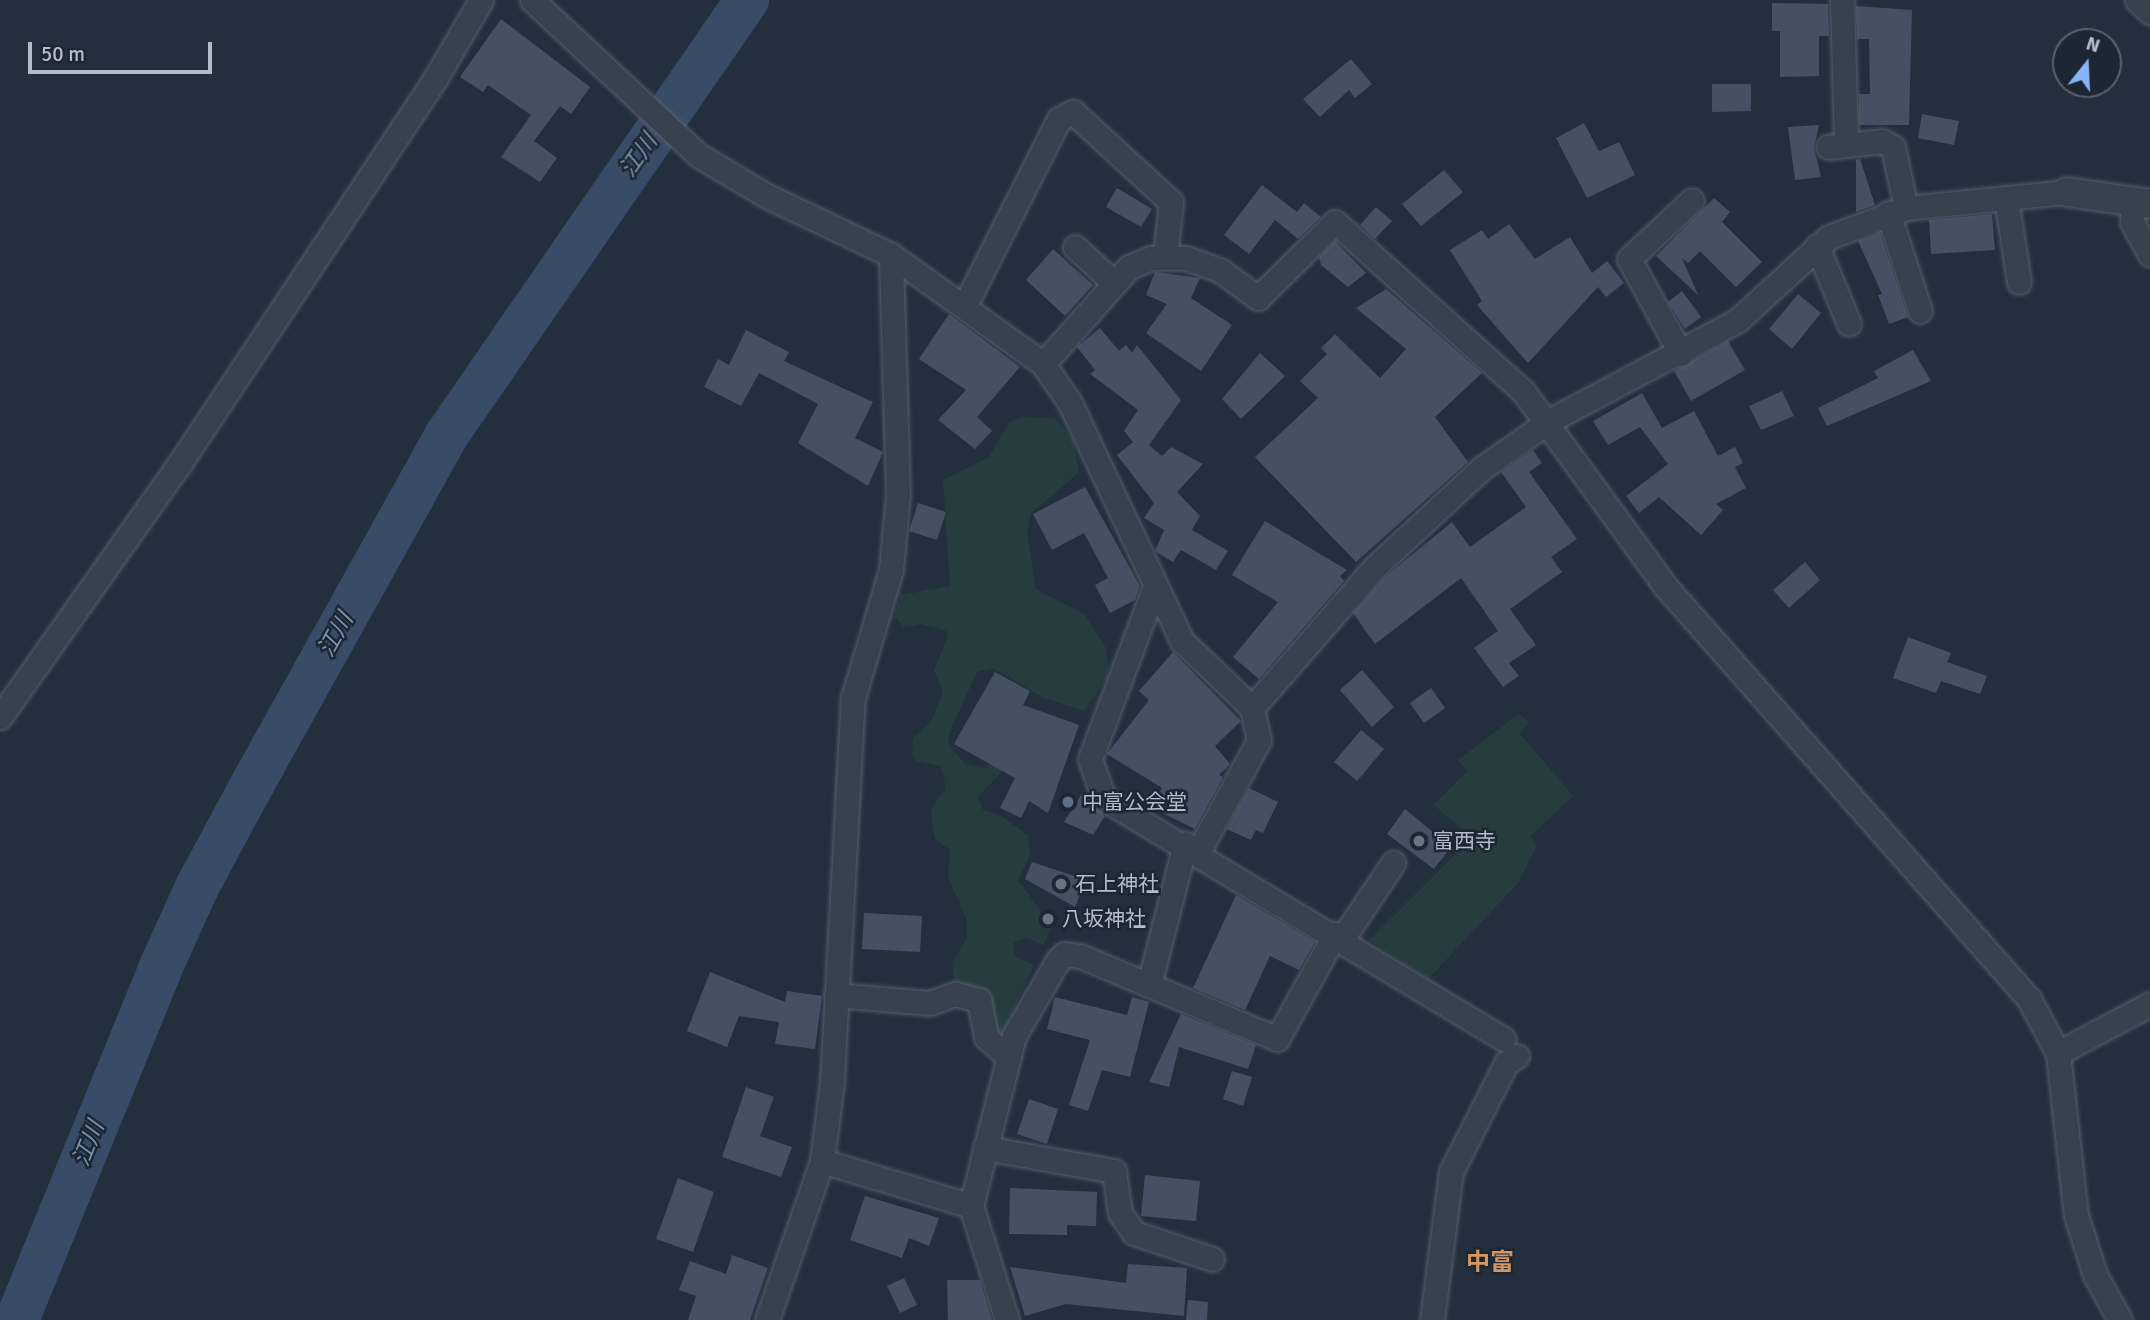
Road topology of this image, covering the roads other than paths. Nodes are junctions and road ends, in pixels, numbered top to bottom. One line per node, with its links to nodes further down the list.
1 (481, 0): 26 (street)
2 (532, 0): 14 (street)
3 (1842, 0): 10 (street)
4 (2137, 0): 5 (street)
5 (2150, 12)
6 (2067, 192): 7 (street); 9 (street)
7 (2006, 198): 10 (street); 17 (street)
8 (1692, 200): 21 (street)
9 (2141, 202): 13 (street)
10 (1897, 210): 11 (street); 19 (street)
11 (1816, 246): 20 (street); 21 (street)
12 (1075, 247): 16 (street)
13 (2150, 254)
14 (891, 255): 18 (street); 31 (street)
15 (1165, 257): 16 (street); 18 (street); 23 (street)
16 (1112, 281): 22 (street)
17 (2019, 282)
18 (965, 305): 22 (street)
19 (1920, 311)
20 (1849, 324)
21 (1681, 354): 23 (street)
22 (1043, 364): 24 (street)
23 (1549, 421): 25 (street); 33 (street)
24 (1154, 589): 25 (street); 27 (street)
25 (1252, 708): 27 (street)
26 (0, 717)
27 (1191, 848): 29 (street); 30 (street)
28 (1393, 863): 29 (street)
29 (1338, 937): 30 (street); 41 (street)
30 (1149, 985): 34 (street)
31 (836, 995): 34 (street); 36 (street)
32 (2150, 1004): 33 (street)
33 (2058, 1053): 42 (street)
34 (1008, 1056): 35 (street)
35 (985, 1148): 37 (street); 38 (street)
36 (822, 1161): 37 (street); 39 (street)
37 (971, 1206): 40 (street)
38 (1212, 1259)
39 (768, 1320)
40 (1007, 1320)
41 (1432, 1320)
42 (2120, 1320)

